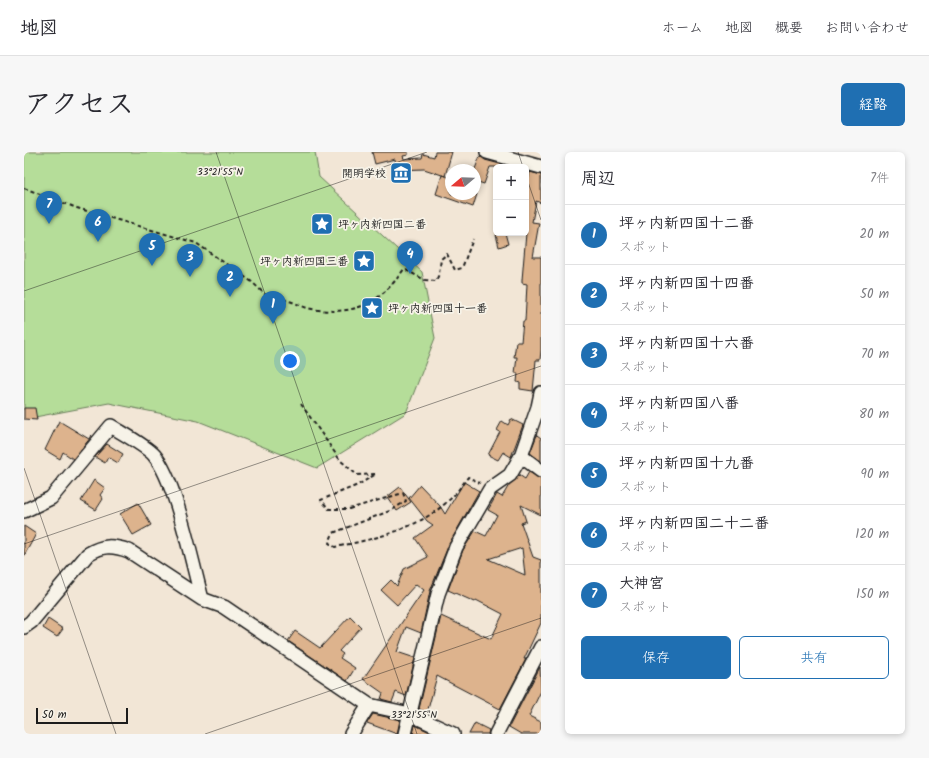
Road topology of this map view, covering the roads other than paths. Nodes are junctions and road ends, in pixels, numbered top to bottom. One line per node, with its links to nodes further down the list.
1 (487, 152): 2 (street)
2 (541, 167)
3 (541, 393): 4 (street)
4 (521, 456): 5 (street); 11 (street)
5 (541, 471)
6 (24, 511): 7 (street)
7 (202, 599): 8 (street); 10 (street)
8 (24, 627)
9 (541, 647): 15 (street)
10 (369, 705): 11 (street); 12 (street)
11 (410, 714): 13 (street); 14 (street)
12 (351, 734)
13 (405, 734)
14 (453, 734)
15 (496, 734)

